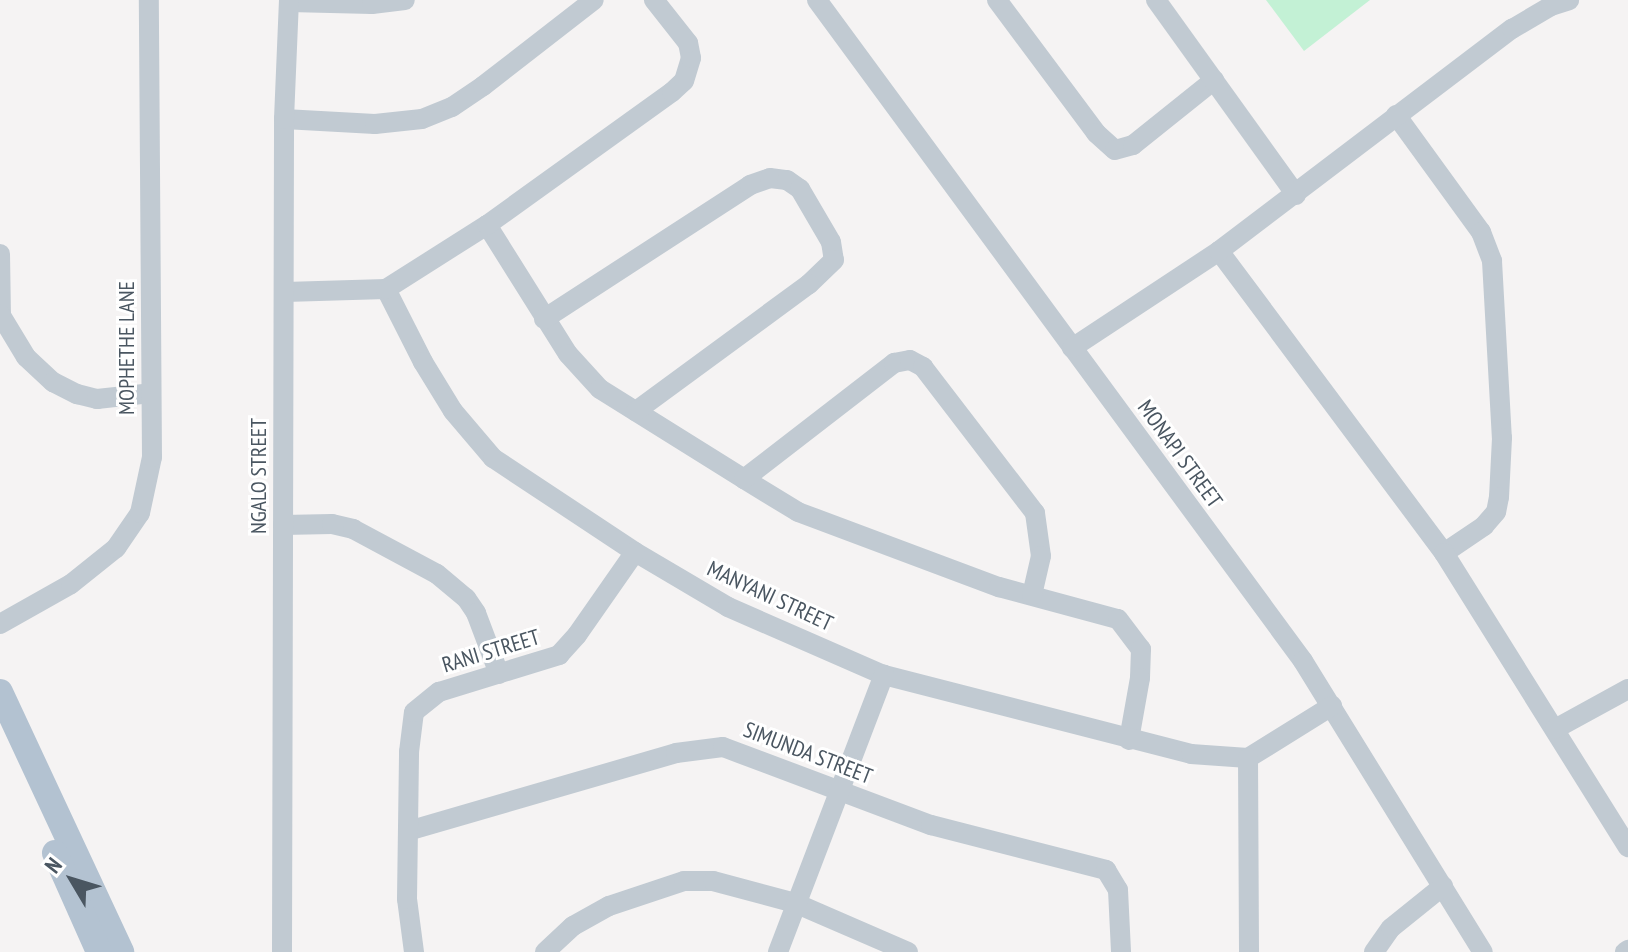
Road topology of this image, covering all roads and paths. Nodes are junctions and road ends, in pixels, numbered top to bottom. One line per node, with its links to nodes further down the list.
1 (149, 0): 22 (street, MOPHETHE LANE)
2 (405, 0): 9 (street)
3 (594, 0): 12 (street)
4 (654, 0): 14 (street)
5 (817, 0): 21 (street, MONAPI STREET)
6 (997, 0): 10 (street)
7 (1156, 0): 10 (street)
8 (1569, 0): 11 (street)
9 (289, 1): 12 (street, NGALO STREET)
10 (1214, 80): 13 (street)
11 (1396, 115): 13 (street); 27 (street)
12 (284, 119): 18 (street, NGALO STREET)
13 (1296, 195): 15 (street)
14 (487, 225): 17 (street); 20 (street)
15 (1219, 251): 21 (street); 27 (street)
16 (0, 254): 19 (street)
17 (386, 289): 18 (street); 26 (street, MANYANI STREET)
18 (285, 292): 25 (street, NGALO STREET)
19 (0, 314): 22 (street)
20 (544, 319): 23 (street); 23 (street)
21 (1072, 348): 34 (street, MONAPI STREET)
22 (151, 393): 29 (street, MOPHETHE LANE)
23 (636, 411): 24 (street)
24 (744, 479): 28 (street); 28 (street)
25 (283, 525): 30 (street); 46 (street, NGALO STREET)
26 (635, 552): 30 (street, RANI STREET); 31 (street, MANYANI STREET)
27 (1444, 553): 35 (street)
28 (1032, 595): 37 (street)
29 (0, 624)
30 (499, 674): 40 (street, RANI STREET)
31 (884, 675): 37 (street, MANYANI STREET); 39 (street)
32 (1628, 689): 35 (street)
33 (0, 692): 45 (main road)
34 (1332, 706): 38 (street); 42 (street, MONAPI STREET)
35 (1555, 729): 41 (street)
36 (0, 732): 44 (main road)
37 (1129, 740): 38 (street, MANYANI STREET)
38 (1248, 758): 52 (street)
39 (838, 791): 40 (street, SIMUNDA STREET); 43 (street); 51 (street, SIMUNDA STREET)
40 (408, 831): 47 (street, RANI STREET)
41 (1628, 847)
42 (1443, 886): 53 (street); 54 (street, MONAPI STREET)
43 (795, 903): 48 (street); 49 (street); 50 (street)
44 (99, 952)
45 (121, 952)
46 (282, 952)
47 (414, 952)
48 (545, 952)
49 (778, 952)
50 (908, 952)
51 (1121, 952)
52 (1249, 952)
53 (1374, 952)
54 (1483, 952)

